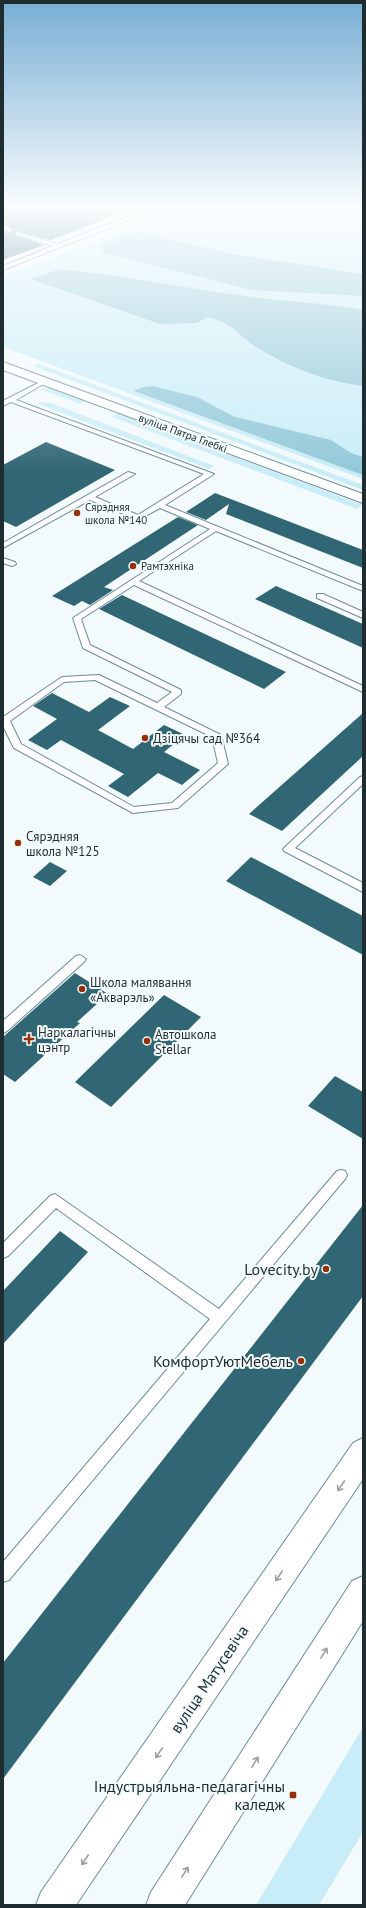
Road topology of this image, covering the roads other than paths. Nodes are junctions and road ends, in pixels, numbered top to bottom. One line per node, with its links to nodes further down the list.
1 (3, 366): 2 (main road, вуліца Пятра Глебкі)
2 (44, 382): 3 (lane); 7 (main road, вуліца Пятра Глебкі)
3 (11, 400): 4 (lane); 8 (lane)
4 (3, 404)
5 (131, 474): 6 (lane)
6 (88, 497): 8 (lane); 10 (lane)
7 (363, 499)
8 (159, 505): 9 (lane)
9 (216, 528): 13 (lane); 14 (lane)
10 (3, 546)
11 (3, 560): 12 (lane)
12 (12, 564)
13 (134, 582): 17 (lane); 18 (lane)
14 (363, 589)
15 (320, 596): 16 (lane)
16 (362, 612)
17 (363, 689)
18 (158, 707): 18 (lane)
19 (363, 779): 20 (lane)
20 (363, 888)
21 (80, 959): 22 (lane)
22 (3, 1028)
23 (341, 1175): 25 (lane)
24 (3, 1252): 25 (lane)
25 (220, 1318): 27 (lane)
26 (363, 1454): 29 (main road, вуліца Матусевіча, one-way to 29)
27 (3, 1574)
28 (363, 1592): 30 (main road, one-way to 28)
29 (54, 1905)
30 (164, 1905)

